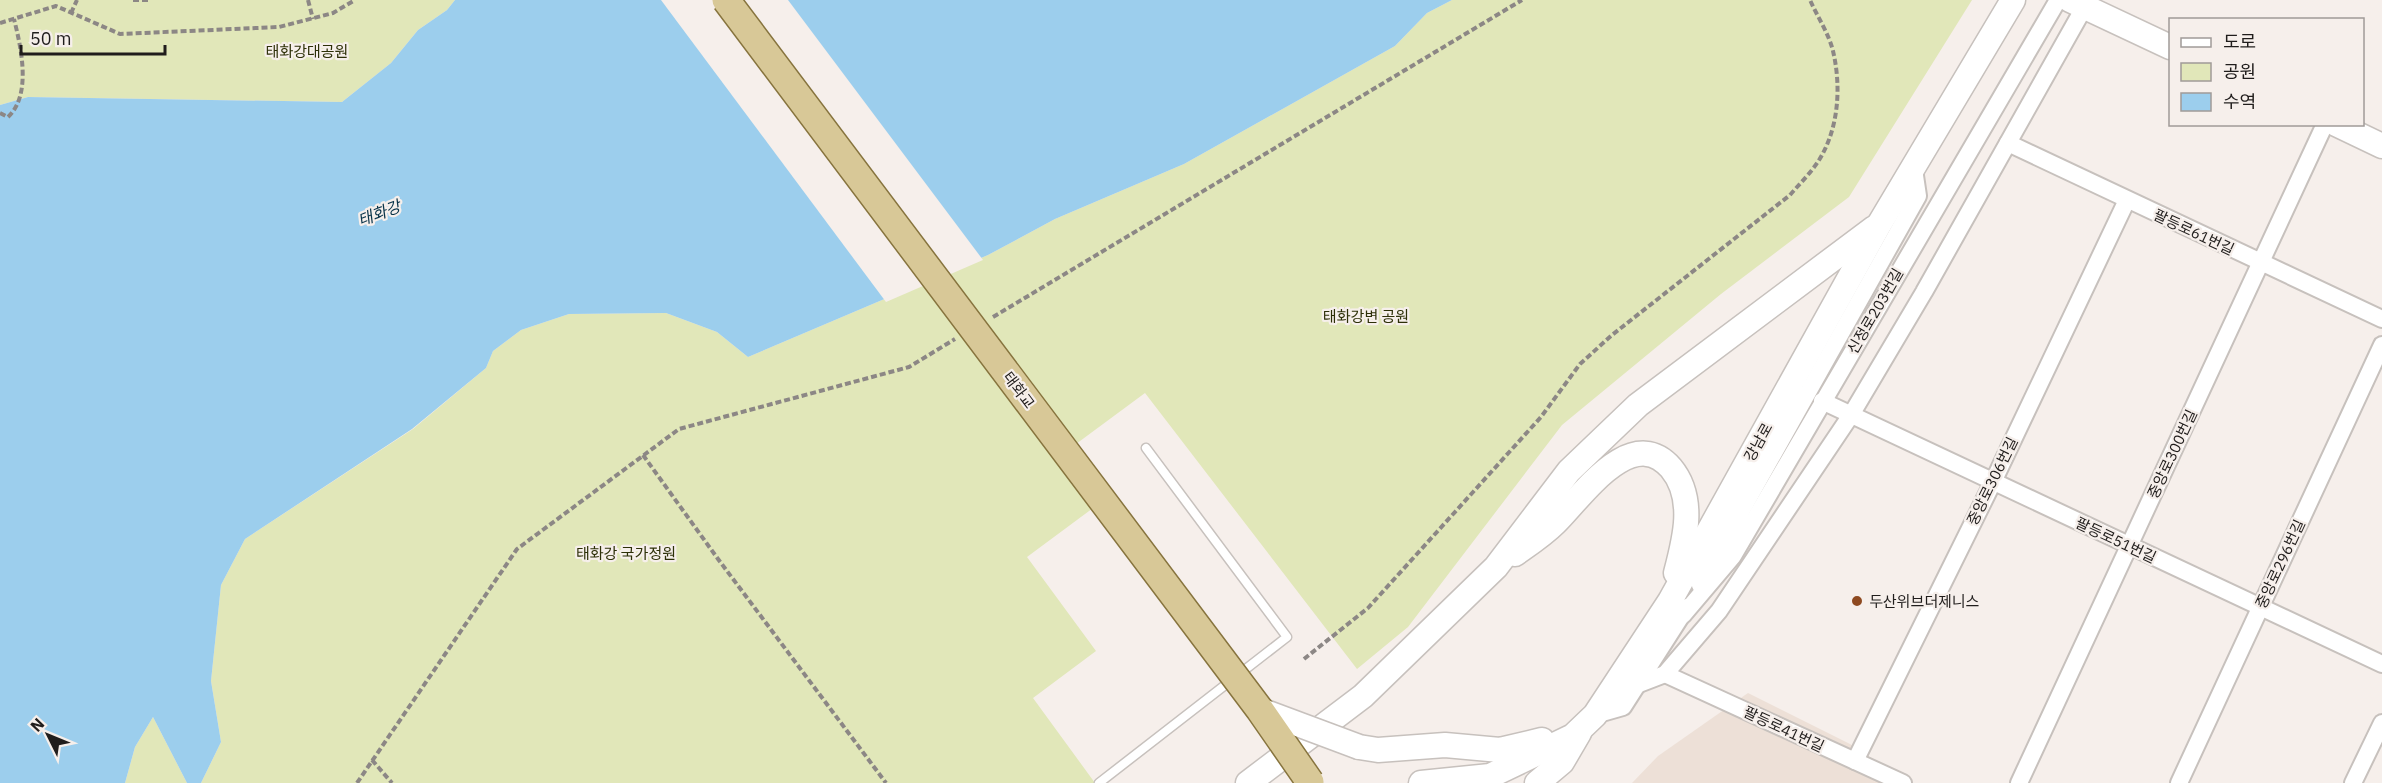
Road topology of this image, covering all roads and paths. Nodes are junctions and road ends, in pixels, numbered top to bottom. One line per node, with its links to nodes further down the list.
1 (77, 0): 12 (path)
2 (133, 0): 3 (path)
3 (149, 0)
4 (308, 0): 14 (path)
5 (355, 0): 14 (path)
6 (726, 0): 43 (main road, 태화교, bridge)
7 (1522, 0): 26 (path)
8 (1810, 0): 39 (path)
9 (2013, 0): 22 (main road, 강남로)
10 (2058, 0): 30 (street, 신정로203번길)
11 (2078, 3): 16 (main road); 20 (street)
12 (71, 13): 13 (path); 14 (path)
13 (14, 19): 15 (path); 17 (path)
14 (313, 19)
15 (0, 23)
16 (2169, 46)
17 (0, 113)
18 (2324, 126): 25 (street, 중앙로300번길)
19 (2340, 126): 21 (main road)
20 (2008, 143): 23 (street, 팔등로61번길); 31 (street)
21 (2382, 146)
22 (1914, 169): 24 (main road, 강남로); 38 (street)
23 (2127, 200): 25 (street, 팔등로61번길); 34 (street, 중앙로306번길)
24 (1880, 223): 36 (main road); 38 (main road, 강남로)
25 (2260, 263): 27 (street, 팔등로61번길); 35 (street, 중앙로300번길)
26 (991, 318)
27 (2382, 319)
28 (960, 337): 33 (path)
29 (2382, 345): 37 (street, 중앙로296번길)
30 (1822, 401): 31 (street, 팔등로51번길); 38 (street, 신정로203번길)
31 (1851, 415): 34 (street, 팔등로51번길); 41 (street)
32 (1146, 448): 52 (lane)
33 (644, 455): 46 (path); 51 (path)
34 (1993, 482): 35 (street, 팔등로51번길); 47 (street, 중앙로306번길)
35 (2129, 546): 37 (street, 팔등로51번길); 57 (street, 중앙로300번길)
36 (1496, 567): 38 (main road); 53 (main road)
37 (2260, 607): 40 (street, 팔등로51번길); 58 (street, 중앙로296번길)
38 (1676, 608): 42 (street); 44 (main road, 강남로)
39 (1304, 660)
40 (2382, 664)
41 (1665, 674): 42 (street); 47 (street, 팔등로41번길)
42 (1639, 684): 44 (street)
43 (1260, 710): 44 (main road, bridge); 48 (main road, 태화교, bridge)
44 (1589, 722): 54 (main road, 강남로); 55 (main road)
45 (2382, 723): 59 (street)
46 (372, 760): 49 (path); 50 (path)
47 (1855, 761): 56 (street, 팔등로41번길)
48 (1310, 782)
49 (357, 783)
50 (392, 783)
51 (886, 783)
52 (1099, 783)
53 (1248, 783)
54 (1421, 783)
55 (1538, 783)
56 (1903, 783)
57 (2019, 783)
58 (2179, 783)
59 (2353, 783)

